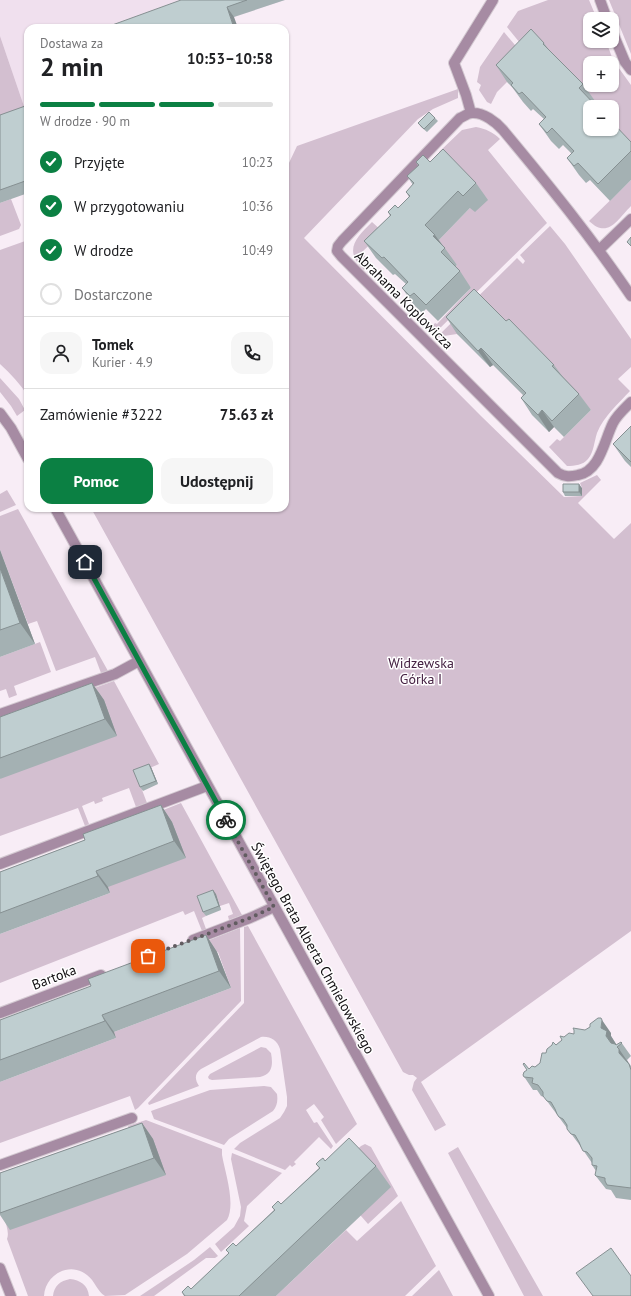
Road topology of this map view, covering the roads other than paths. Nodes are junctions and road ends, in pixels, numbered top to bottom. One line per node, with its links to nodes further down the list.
1 (493, 0): 6 (street)
2 (600, 0): 3 (street)
3 (604, 12)
4 (619, 48): 5 (street)
5 (631, 70)
6 (471, 113): 8 (street); 10 (street, Abrahama Koplowicza)
7 (631, 219): 8 (street)
8 (599, 250): 9 (street)
9 (631, 296)
10 (631, 402)
11 (0, 413): 12 (street)
12 (24, 452)
13 (57, 512): 14 (street, Świętego Brata Alberta Chmielowskiego)
14 (139, 661): 15 (street); 16 (street, Świętego Brata Alberta Chmielowskiego)
15 (0, 714)
16 (207, 786): 17 (street); 18 (street, Świętego Brata Alberta Chmielowskiego)
17 (0, 864)
18 (274, 907): 19 (street); 26 (street, Świętego Brata Alberta Chmielowskiego)
19 (181, 945)
20 (111, 971): 21 (street, Bartoka)
21 (0, 1013)
22 (132, 1118): 23 (street)
23 (0, 1165)
24 (0, 1268): 25 (street)
25 (11, 1296)
26 (489, 1296)

